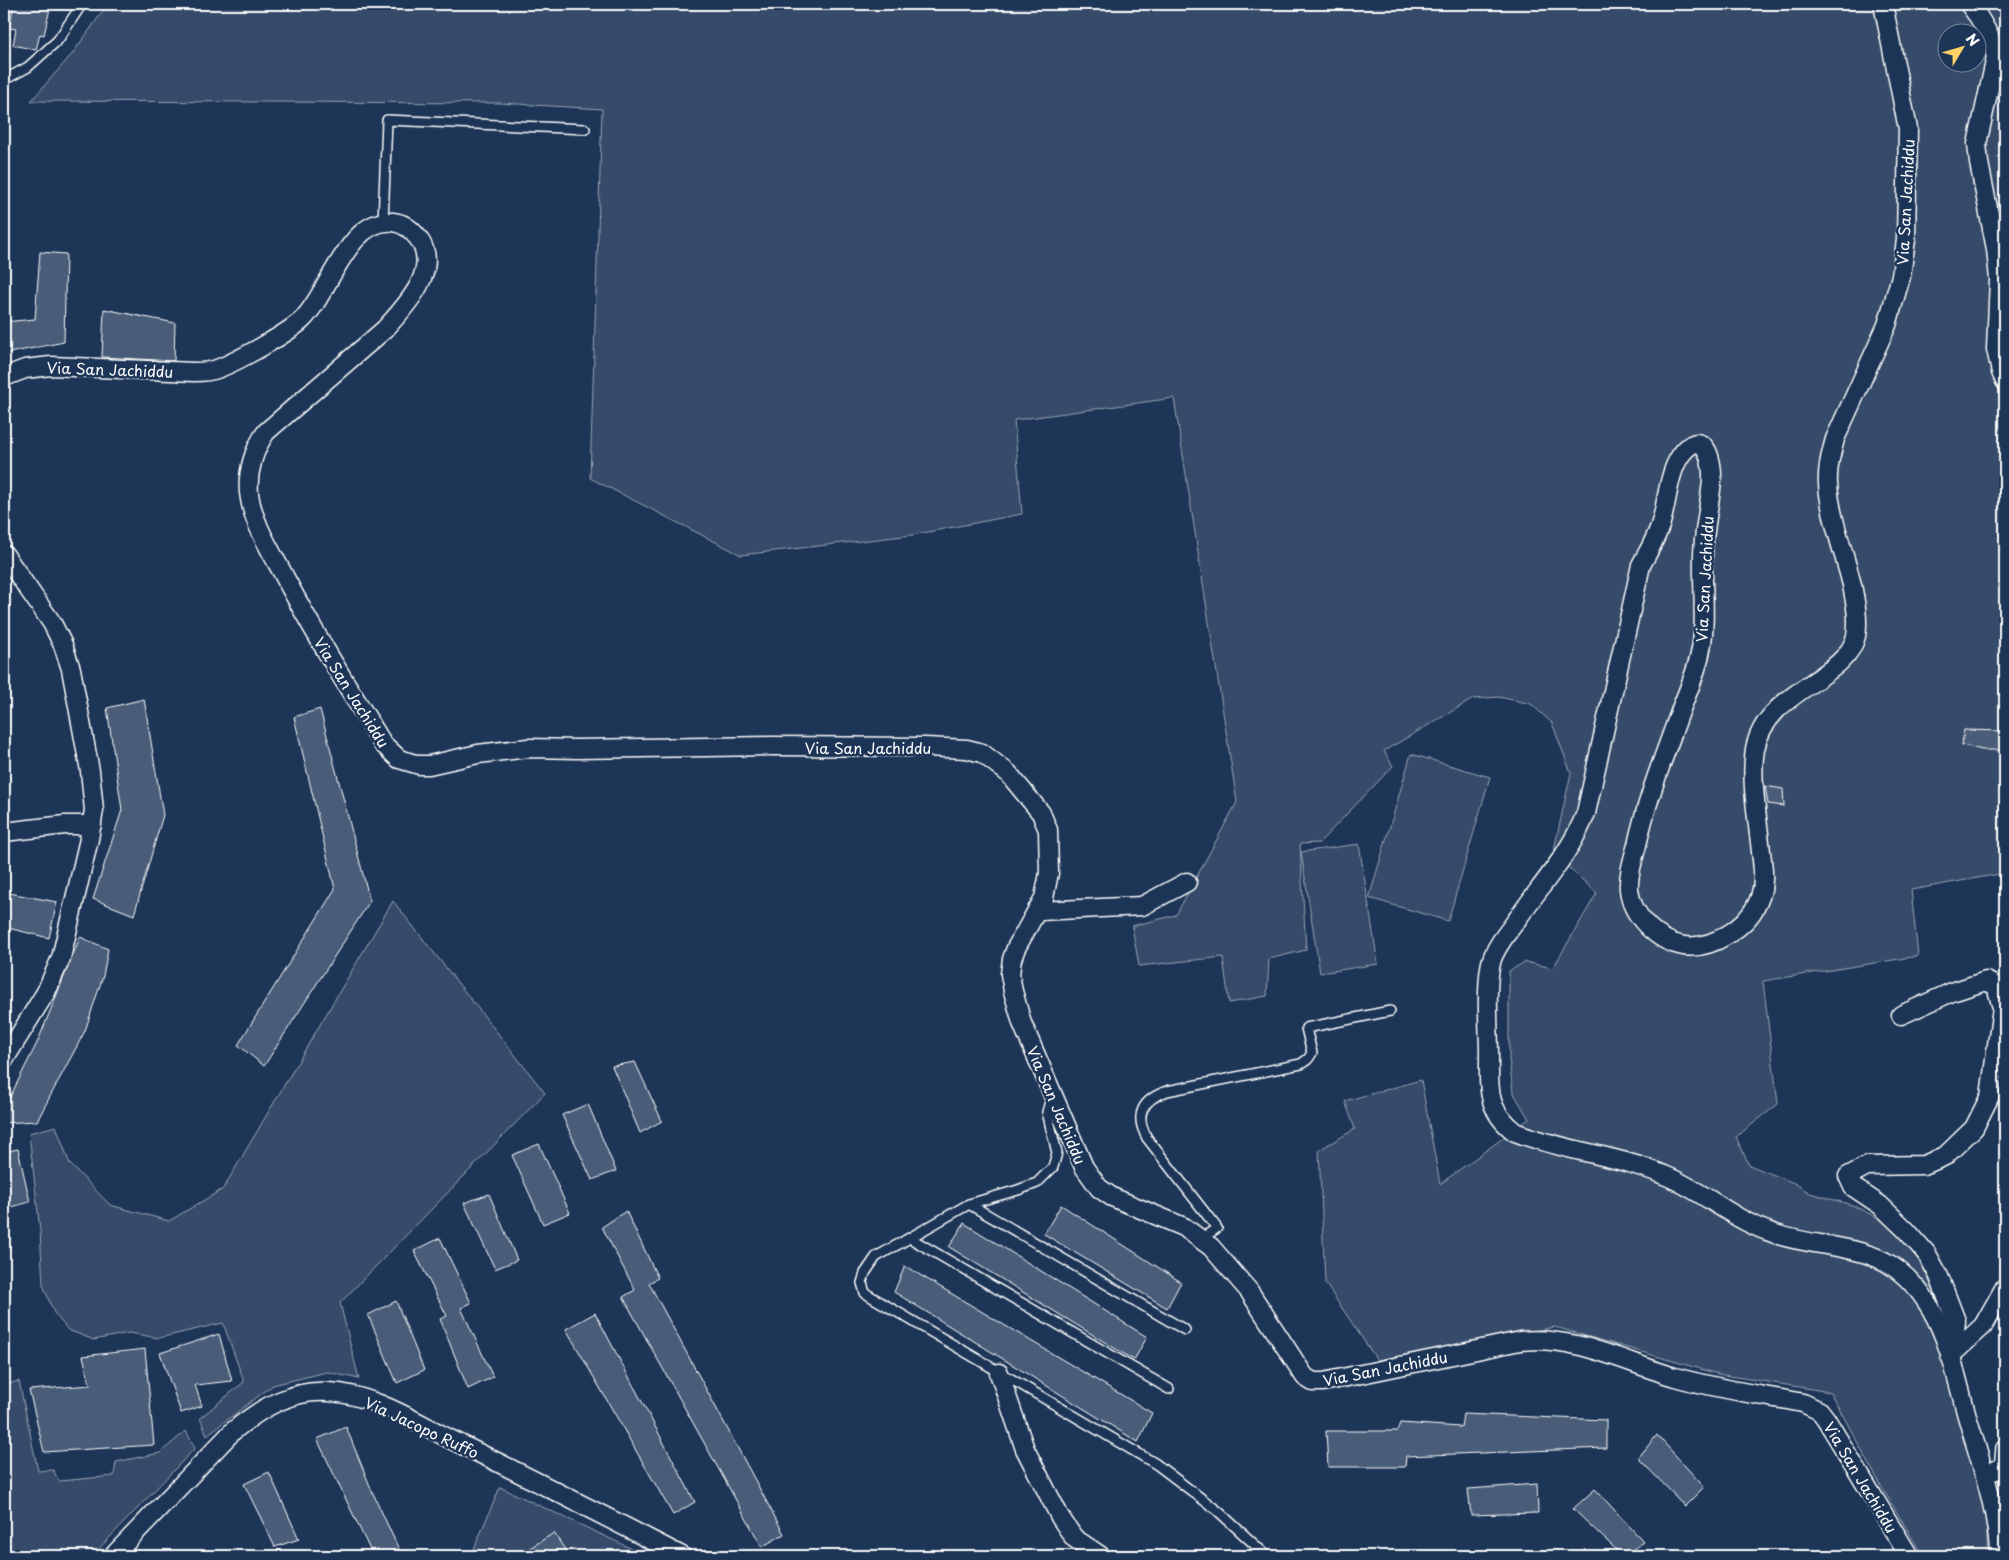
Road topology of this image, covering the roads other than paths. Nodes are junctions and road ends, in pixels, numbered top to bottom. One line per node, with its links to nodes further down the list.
1 (82, 4): 4 (lane)
2 (1883, 4): 23 (street, Via San Jachiddu)
3 (1969, 4): 8 (street)
4 (4, 80)
5 (585, 129): 6 (lane)
6 (383, 222): 7 (street, Via San Jachiddu); 13 (street, Via San Jachiddu)
7 (4, 377)
8 (2005, 381)
9 (4, 554): 10 (street)
10 (92, 825): 11 (street); 16 (street)
11 (4, 832)
12 (1187, 882): 13 (street)
13 (1038, 911): 17 (street, Via San Jachiddu)
14 (1390, 1011): 20 (lane)
15 (1901, 1015): 23 (street)
16 (4, 1060)
17 (1052, 1094): 18 (lane); 20 (street, Via San Jachiddu)
18 (969, 1204): 19 (lane); 22 (lane)
19 (910, 1238): 24 (lane); 25 (lane)
20 (1202, 1239): 32 (street, Via San Jachiddu)
21 (2005, 1287): 23 (street)
22 (1184, 1330)
23 (1952, 1355): 27 (street, Via San Jachiddu)
24 (999, 1373): 30 (street); 31 (lane)
25 (1169, 1389)
26 (2005, 1443): 27 (lane)
27 (1996, 1472): 33 (street, Via San Jachiddu)
28 (113, 1556): 29 (street, Via Jacopo Ruffo)
29 (682, 1556)
30 (1101, 1556)
31 (1267, 1556)
32 (1909, 1556)
33 (1999, 1556)

